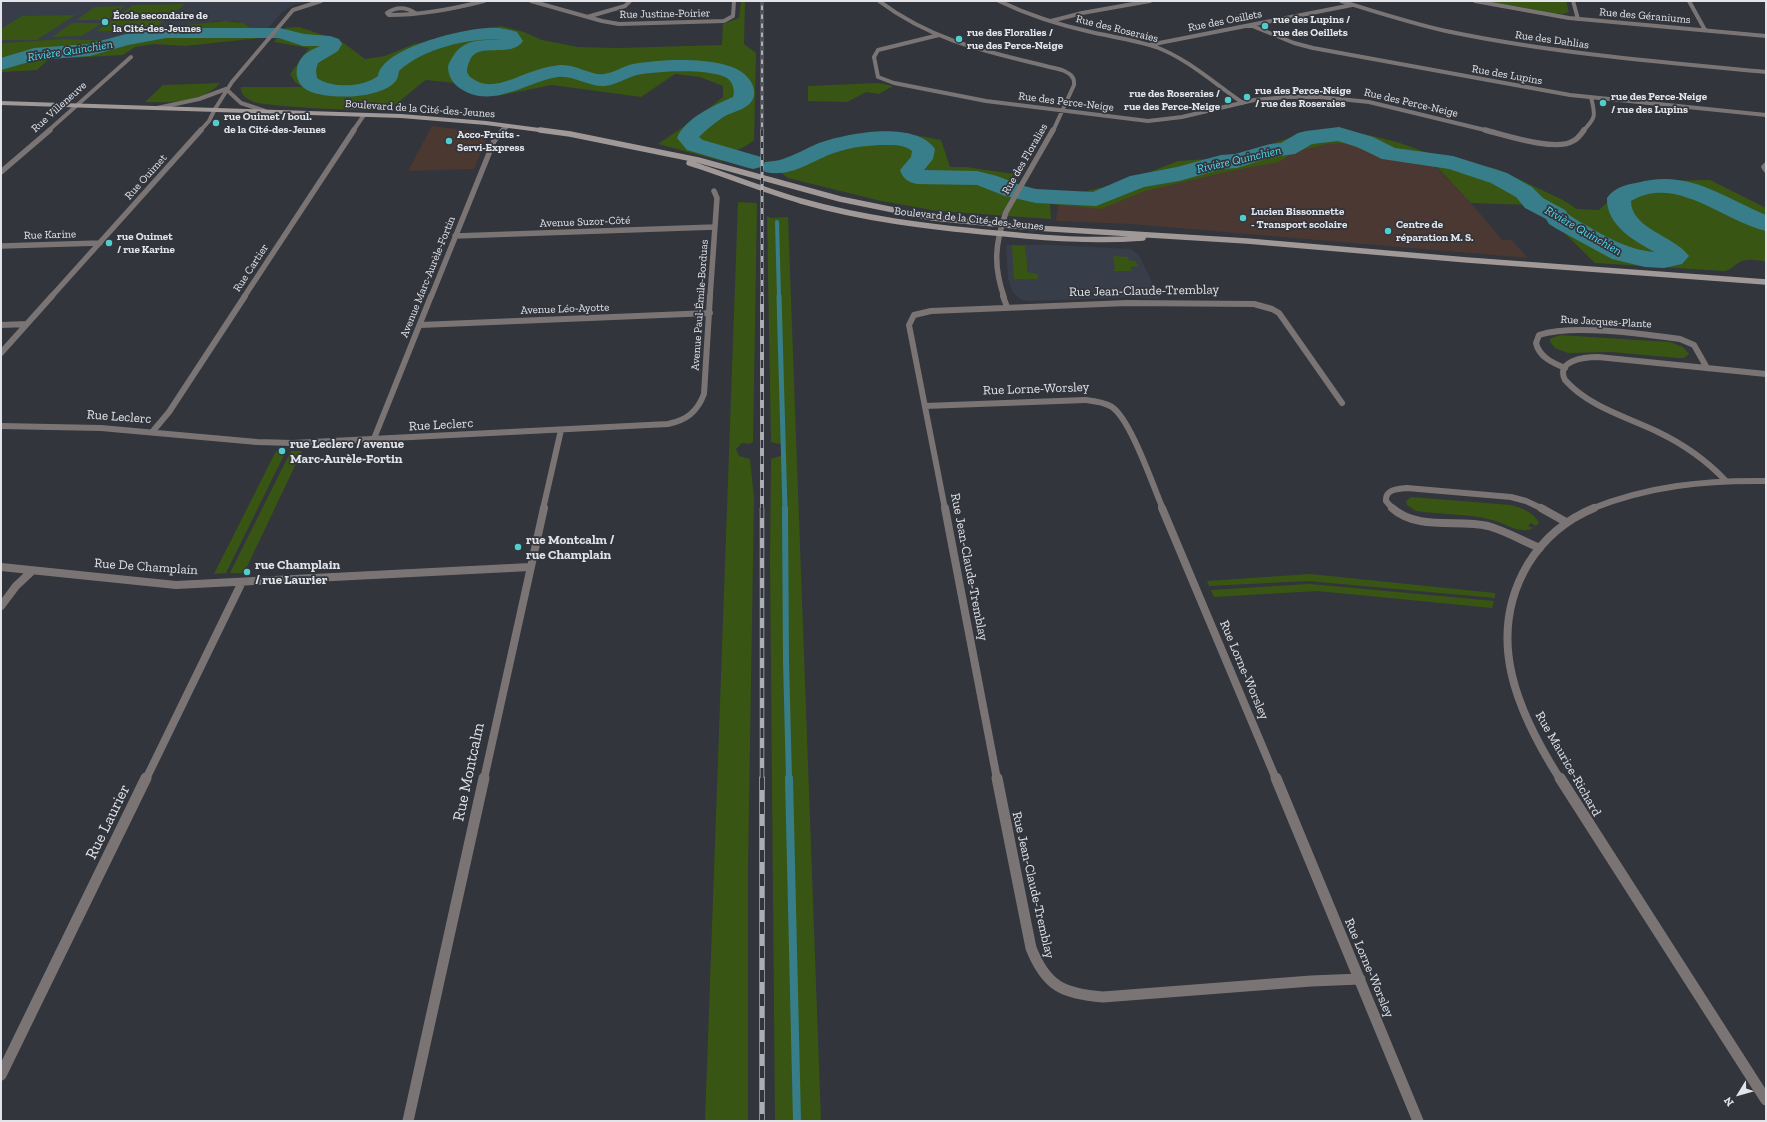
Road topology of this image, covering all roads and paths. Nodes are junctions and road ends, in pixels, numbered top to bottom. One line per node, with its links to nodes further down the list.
1 (321, 1): 25 (street, Rue Ouimet)
2 (484, 1): 14 (street)
3 (531, 1): 15 (street, Rue Justine-Poirier)
4 (630, 1): 15 (street)
5 (734, 1): 15 (street, Rue Justine-Poirier)
6 (879, 1): 20 (street, Rue des Floralies)
7 (999, 1): 17 (street, Rue des Roseraies)
8 (1150, 1): 17 (street)
9 (1341, 1): 13 (street, Rue des Dahlias)
10 (1475, 1): 16 (street, Rue des Géraniums)
11 (1573, 1): 16 (street)
12 (1689, 1): 19 (street)
13 (1352, 5): 18 (street, Rue des Oeillets); 24 (street, Rue des Dahlias)
14 (415, 13): 14 (street)
15 (587, 17)
16 (1578, 19): 19 (street, Rue des Géraniums)
17 (1051, 21): 22 (street, Rue des Roseraies)
18 (1250, 25): 22 (street, Rue des Oeillets); 26 (street, Rue des Lupins)
19 (1705, 30): 21 (street, Rue des Géraniums)
20 (939, 35): 33 (street, Rue des Floralies); 33 (street, Rue des Perce-Neige)
21 (1766, 36)
22 (1149, 45): 27 (street, Rue des Roseraies)
23 (131, 57): 29 (street, Rue Villeneuve)
24 (1766, 72)
25 (226, 89): 30 (street); 31 (street, Rue Ouimet); 32 (street)
26 (1591, 97): 27 (street, Rue des Perce-Neige); 35 (street, Rue des Lupins)
27 (1243, 103): 33 (street, Rue des Perce-Neige)
28 (1, 105): 29 (main road, Boulevard de la Cité-des-Jeunes)
29 (78, 105): 30 (main road, Boulevard de la Cité-des-Jeunes); 40 (street, Rue Villeneuve)
30 (158, 108): 31 (main road, Boulevard de la Cité-des-Jeunes)
31 (215, 110): 32 (main road, Boulevard de la Cité-des-Jeunes); 47 (street, Rue Ouimet)
32 (265, 111): 34 (main road, Boulevard de la Cité-des-Jeunes)
33 (1062, 111): 42 (street, Rue des Floralies)
34 (364, 115): 36 (main road, Boulevard de la Cité-des-Jeunes); 64 (street, Rue Cartier)
35 (1766, 115)
36 (508, 126): 37 (main road, Boulevard de la Cité-des-Jeunes); 45 (street, Avenue Marc-Aurèle-Fortin)
37 (638, 148): 42 (main road, Boulevard de la Cité-des-Jeunes); 44 (main road, Boulevard de la Cité-des-Jeunes)
38 (1766, 165): 39 (street)
39 (1766, 170)
40 (1, 172)
41 (714, 191): 43 (street, Avenue Paul-Émile-Borduas)
42 (1001, 224): 44 (street, Rue des Floralies); 46 (main road, Boulevard de la Cité-des-Jeunes)
43 (715, 227): 45 (street, Avenue Suzor-Côté); 51 (street, Avenue Paul-Émile-Borduas)
44 (999, 234): 46 (main road, Boulevard de la Cité-des-Jeunes); 50 (street, Rue des Floralies)
45 (454, 236): 54 (street, Avenue Marc-Aurèle-Fortin)
46 (1164, 236): 49 (main road, Boulevard de la Cité-des-Jeunes)
47 (100, 243): 48 (street, Rue Karine); 52 (street, Rue Ouimet)
48 (1, 246)
49 (1766, 282)
50 (1007, 307): 59 (street, Rue Jean-Claude-Tremblay); 60 (street, Rue Jean-Claude-Tremblay)
51 (710, 313): 54 (street, Avenue Léo-Ayotte); 61 (street, Avenue Paul-Émile-Borduas)
52 (27, 324): 53 (street); 55 (street, Rue Ouimet)
53 (1, 325)
54 (420, 325): 65 (street, Avenue Marc-Aurèle-Fortin)
55 (1, 353)
56 (1565, 368): 57 (street); 57 (street, Rue Jacques-Plante); 66 (street)
57 (1707, 368): 58 (street)
58 (1766, 374)
59 (1342, 403)
60 (925, 406): 75 (street, Rue Lorne-Worsley); 75 (street, Rue Jean-Claude-Tremblay)
61 (689, 417): 63 (street, Rue Leclerc)
62 (1, 426): 64 (street, Rue Leclerc)
63 (561, 430): 65 (street, Rue Leclerc); 70 (street, Rue Montcalm)
64 (153, 431): 65 (street, Rue Leclerc)
65 (374, 441)
66 (1725, 480): 67 (street, Rue Maurice-Richard); 68 (street, Rue Maurice-Richard)
67 (1766, 481)
68 (1566, 522): 69 (street, Rue Maurice-Richard); 69 (street)
69 (1540, 548): 77 (street, Rue Maurice-Richard)
70 (530, 567): 73 (street, Rue De Champlain); 78 (street, Rue Montcalm)
71 (1, 568): 72 (street, Rue De Champlain)
72 (32, 571): 73 (street, Rue De Champlain); 74 (street)
73 (242, 582): 76 (street, Rue Laurier)
74 (1, 606)
75 (1360, 979): 79 (street, Rue Lorne-Worsley)
76 (1, 1075)
77 (1766, 1100)
78 (408, 1121)
79 (1418, 1121)

